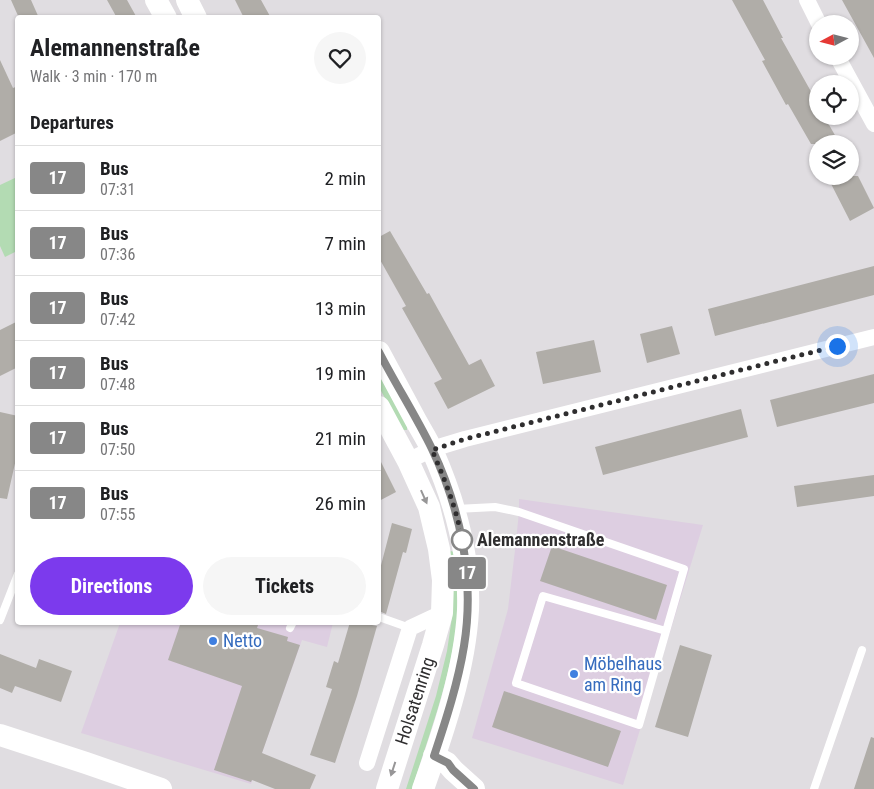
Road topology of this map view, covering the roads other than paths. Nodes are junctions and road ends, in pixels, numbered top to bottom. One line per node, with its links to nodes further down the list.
1 (156, 0): 4 (main road)
2 (187, 0): 5 (main road)
3 (806, 0): 6 (street)
4 (164, 15)
5 (194, 15)
6 (814, 15)
7 (842, 65): 8 (street)
8 (874, 124)
9 (874, 337): 12 (street)
10 (381, 356): 12 (main road, Holsatenring)
11 (381, 411): 13 (main road, Holsatenring)
12 (432, 450): 13 (street); 14 (main road, Holsatenring)
13 (408, 461): 16 (main road, Holsatenring, one-way to 16)
14 (454, 509): 20 (lane); 23 (main road, Holsatenring)
15 (15, 582): 18 (lane)
16 (442, 613): 19 (street); 26 (main road, Holsatenring, one-way to 26)
17 (381, 617): 19 (lane)
18 (0, 620)
19 (410, 628): 24 (street, Holsatenring)
20 (666, 631): 20 (lane)
21 (862, 650): 29 (lane)
22 (0, 735): 25 (main road)
23 (434, 756): 27 (main road, Holsatenring); 28 (main road)
24 (366, 763)
25 (161, 789)
26 (386, 789)
27 (423, 789)
28 (474, 789)
29 (814, 789)

